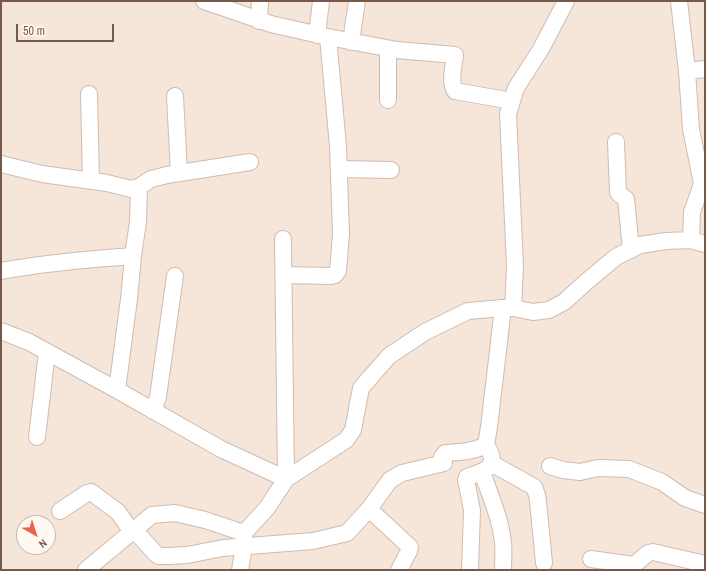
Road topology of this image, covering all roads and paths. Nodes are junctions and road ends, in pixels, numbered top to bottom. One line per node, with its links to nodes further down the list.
1 (204, 1): 7 (street)
2 (260, 1): 7 (street)
3 (321, 1): 8 (street)
4 (357, 1): 9 (street)
5 (566, 1): 16 (street)
6 (679, 1): 12 (street)
7 (259, 21): 8 (street)
8 (323, 36): 9 (street); 20 (street)
9 (351, 42): 10 (street)
10 (388, 48): 15 (street); 16 (street)
11 (705, 69): 12 (street)
12 (687, 71): 26 (street)
13 (89, 94): 23 (street)
14 (175, 96): 22 (street)
15 (388, 100)
16 (512, 101): 32 (street)
17 (616, 142): 27 (street)
18 (250, 162): 22 (street)
19 (1, 164): 23 (street)
20 (339, 169): 21 (street); 30 (street)
21 (391, 170)
22 (179, 173): 24 (street)
23 (91, 181): 24 (street)
24 (139, 187): 28 (street)
25 (283, 239): 30 (street)
26 (698, 242): 27 (street)
27 (631, 250): 32 (street)
28 (133, 256): 29 (street); 35 (street)
29 (1, 271)
30 (283, 275): 41 (street)
31 (175, 276): 36 (street)
32 (508, 308): 38 (street); 41 (street)
33 (1, 331): 34 (street)
34 (46, 352): 35 (street); 37 (street)
35 (117, 390): 36 (street)
36 (153, 411): 41 (street)
37 (37, 436)
38 (486, 445): 40 (street); 43 (street)
39 (550, 466): 42 (street)
40 (486, 468): 48 (street); 53 (street); 54 (street)
41 (286, 479): 46 (street)
42 (705, 505)
43 (369, 509): 46 (street); 52 (street)
44 (60, 511): 45 (street)
45 (133, 531): 46 (street); 46 (street); 50 (street)
46 (244, 539): 51 (street)
47 (591, 559): 49 (street)
48 (544, 563)
49 (705, 564)
50 (86, 570)
51 (240, 570)
52 (399, 570)
53 (470, 570)
54 (503, 570)

